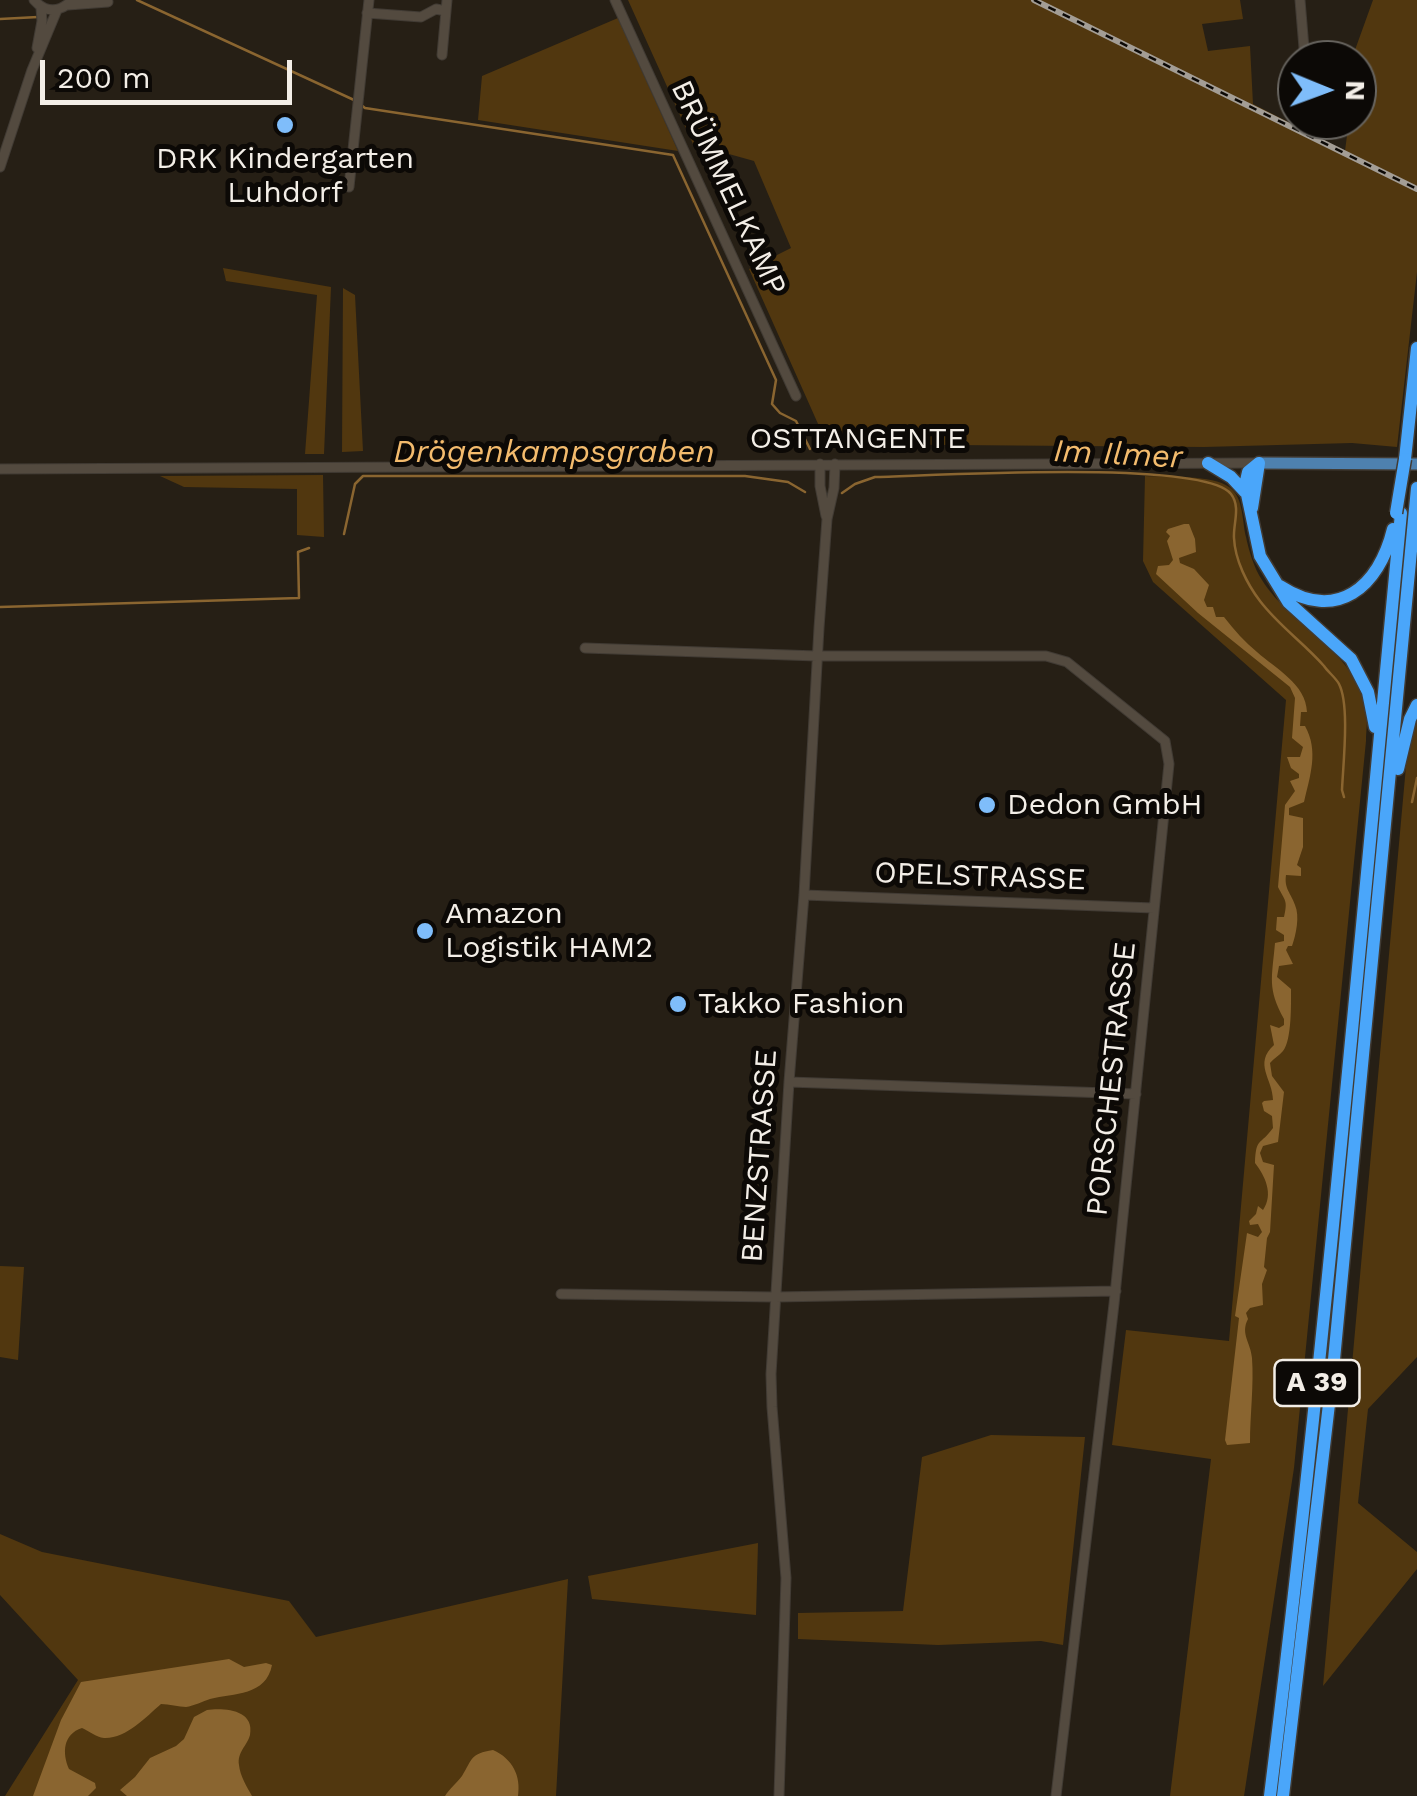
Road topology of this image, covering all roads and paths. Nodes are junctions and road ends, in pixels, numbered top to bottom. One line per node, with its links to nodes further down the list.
1 (105, 0): 5 (street)
2 (369, 0): 9 (street)
3 (615, 0): 16 (street, BRÜMMELKAMP)
4 (1300, 0): 10 (street)
5 (70, 2): 8 (street)
6 (38, 4): 8 (street); 12 (street)
7 (447, 5): 9 (street); 11 (street)
8 (57, 10): 12 (street)
9 (368, 13): 14 (street)
10 (1303, 40)
11 (442, 55)
12 (32, 70): 13 (street)
13 (0, 167)
14 (348, 188)
15 (1417, 348): 17 (highway)
16 (796, 396)
17 (1411, 461): 19 (main road, OSTTANGENTE); 25 (highway, bridge)
18 (1208, 463): 19 (street, OSTTANGENTE); 21 (street, OSTTANGENTE); 24 (highway)
19 (1259, 463): 24 (highway); 26 (highway)
20 (820, 464): 21 (street, OSTTANGENTE); 22 (street, OSTTANGENTE); 27 (street, BENZSTRASSE)
21 (835, 464): 27 (street, BENZSTRASSE)
22 (0, 469)
23 (1417, 488): 25 (highway, A 39)
24 (1246, 494): 26 (highway)
25 (1404, 513): 28 (highway); 29 (highway); 33 (highway, A 39); 34 (highway, A 39)
26 (1251, 516): 29 (highway)
27 (826, 519): 31 (street, BENZSTRASSE)
28 (1417, 539)
29 (1274, 582): 33 (highway)
30 (585, 648): 31 (street)
31 (817, 656): 35 (street, BENZSTRASSE); 36 (street, PORSCHESTRASSE)
32 (1417, 705): 34 (highway)
33 (1378, 755): 44 (highway, A 39)
34 (1383, 844): 45 (highway, A 39)
35 (804, 896): 36 (street, OPELSTRASSE); 37 (street, BENZSTRASSE)
36 (1154, 908): 38 (street, PORSCHESTRASSE)
37 (789, 1082): 38 (street); 41 (street, BENZSTRASSE)
38 (1136, 1094): 39 (street, PORSCHESTRASSE)
39 (1116, 1291): 41 (street); 43 (street, PORSCHESTRASSE)
40 (561, 1294): 41 (street)
41 (776, 1297): 42 (street, BENZSTRASSE)
42 (779, 1796)
43 (1056, 1796)
44 (1270, 1796)
45 (1284, 1796)

